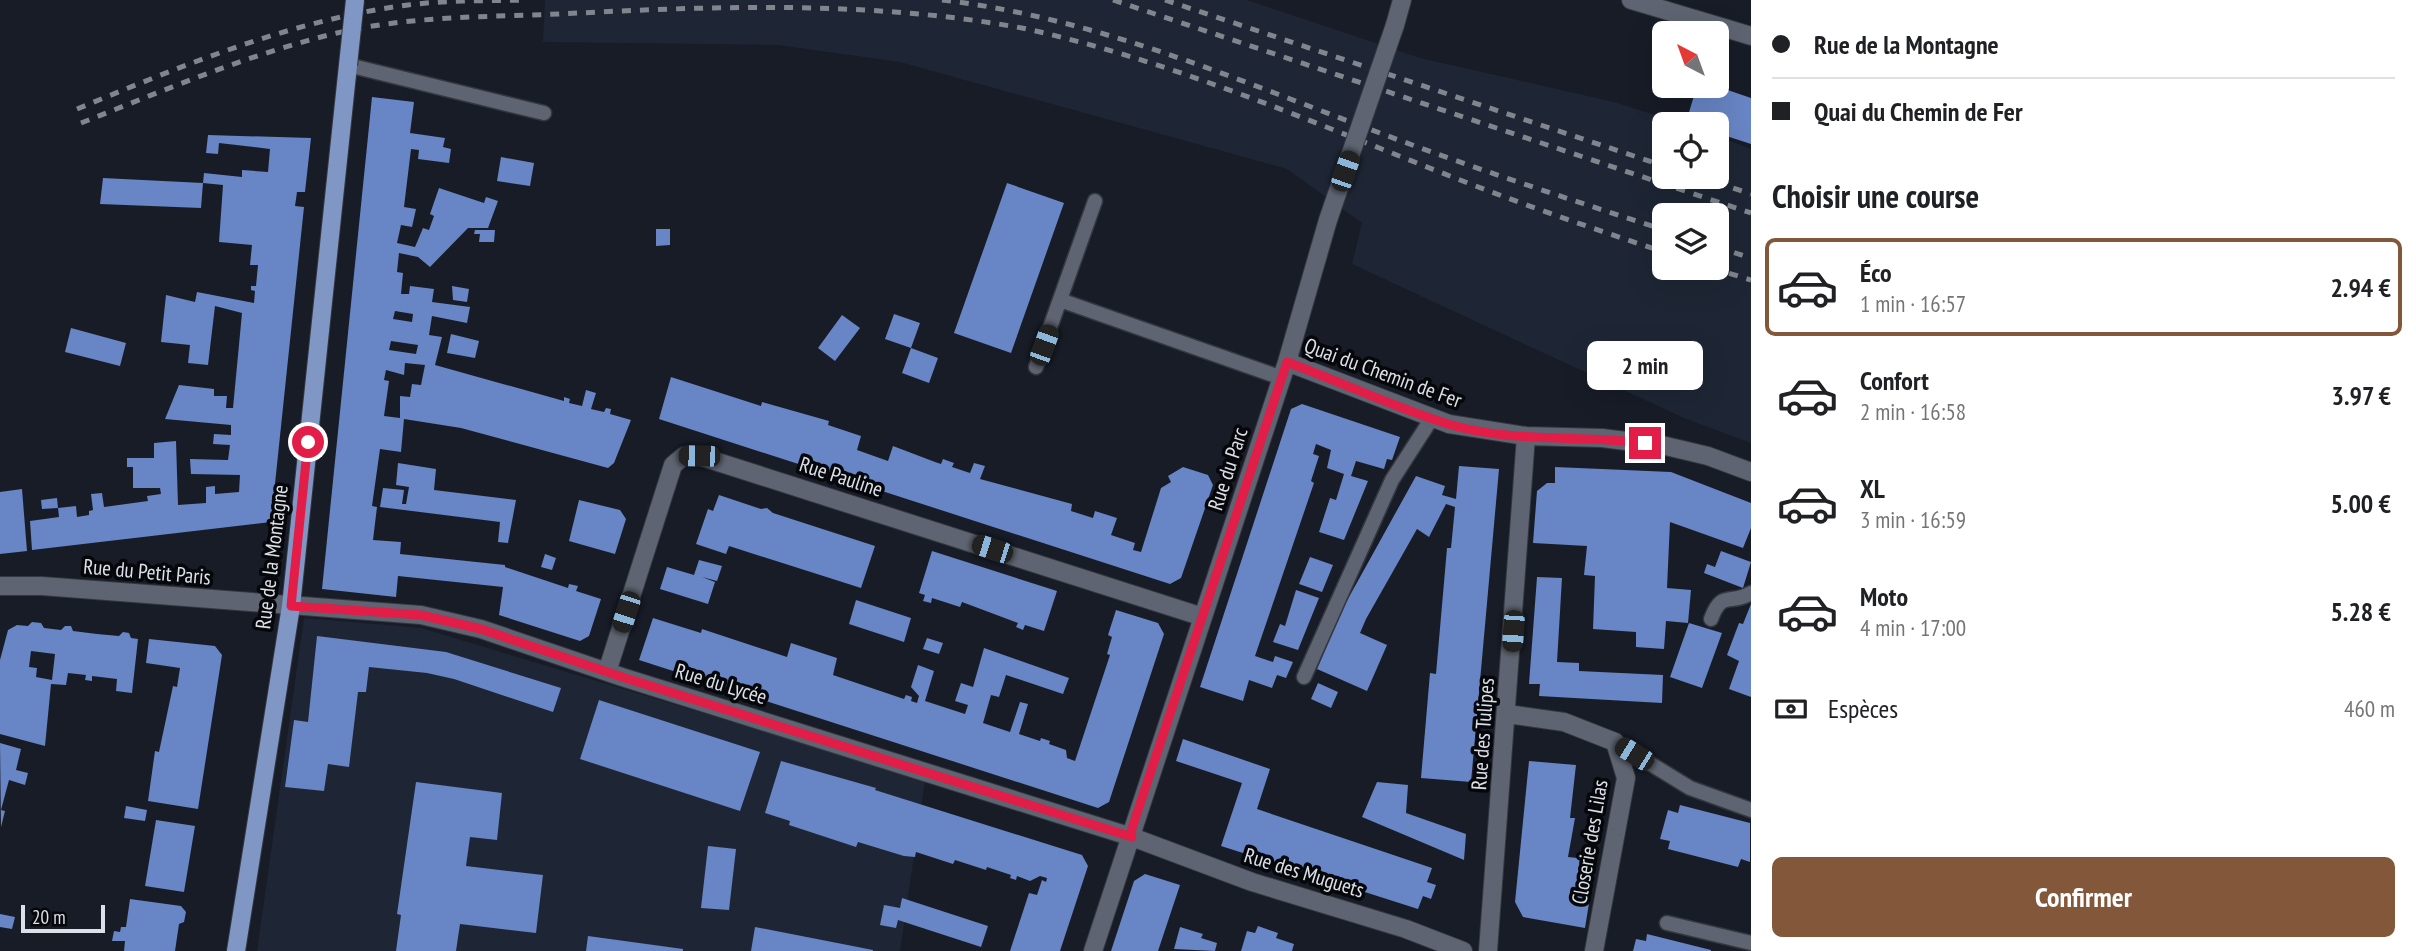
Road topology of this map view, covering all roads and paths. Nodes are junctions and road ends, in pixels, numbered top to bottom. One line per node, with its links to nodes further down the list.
1 (355, 0): 5 (main road, Rue de la Montagne, bridge)
2 (1402, 0): 10 (street, Rue du Parc, bridge)
3 (1631, 0): 4 (street)
4 (1747, 35)
5 (348, 65): 6 (lane); 16 (main road, Rue de la Montagne)
6 (544, 113)
7 (1095, 201): 8 (lane)
8 (1060, 300): 9 (lane); 10 (lane)
9 (1036, 367)
10 (1285, 370): 11 (street, Quai du Chemin de Fer); 17 (street, Rue du Parc)
11 (1432, 418): 12 (street, Quai du Chemin de Fer); 20 (lane)
12 (1526, 436): 13 (street, Quai du Chemin de Fer); 21 (street, Rue des Tulipes)
13 (1751, 472)
14 (0, 586): 16 (street, Rue du Petit Paris)
15 (1751, 593): 18 (lane)
16 (291, 606): 19 (street, Rue du Lycée); 27 (main road, Rue de la Montagne)
17 (1203, 617): 19 (street, Rue Pauline); 24 (street, Rue du Parc)
18 (1711, 619)
19 (607, 672): 24 (street, Rue du Lycée)
20 (1304, 677)
21 (1508, 714): 22 (street); 30 (street, Rue des Tulipes)
22 (1615, 742): 23 (lane); 31 (street, Closerie des Lilas)
23 (1751, 810)
24 (1132, 837): 28 (street, Rue du Parc); 29 (street, Rue des Muguets)
25 (1667, 923): 26 (lane)
26 (1751, 943)
27 (236, 951)
28 (1093, 951)
29 (1463, 951)
30 (1489, 951)
31 (1594, 951)

